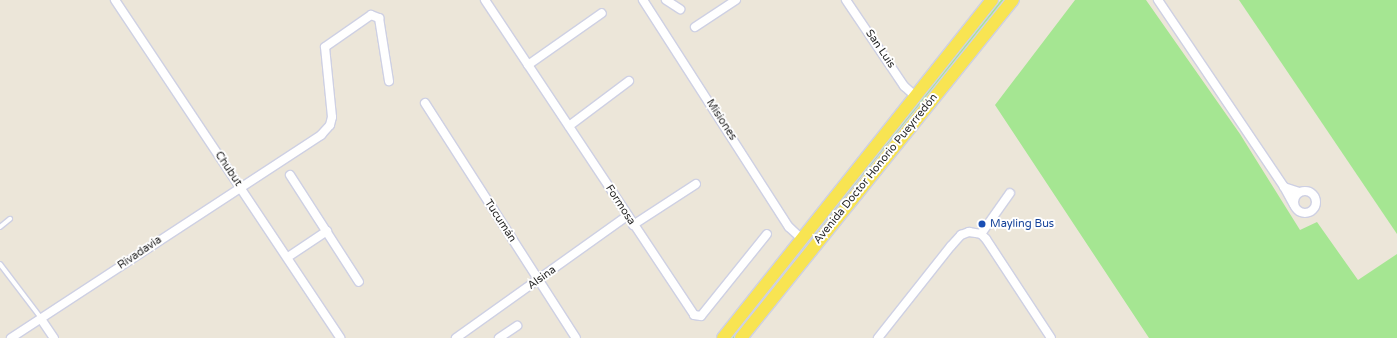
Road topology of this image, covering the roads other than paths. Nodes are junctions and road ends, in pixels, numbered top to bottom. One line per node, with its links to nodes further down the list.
1 (115, 0): 21 (street, Chubut)
2 (485, 0): 13 (street, Formosa)
3 (643, 0): 33 (street, Misiones)
4 (666, 0): 10 (street)
5 (736, 0): 12 (street)
6 (846, 0): 16 (street, San Luis)
7 (992, 0): 16 (main road, Avenida Doctor Honorio Pueyrredón)
8 (1013, 0): 47 (main road, Avenida Doctor Honorio Pueyrredón)
9 (1158, 0): 22 (street)
10 (680, 9)
11 (602, 12): 13 (street)
12 (695, 27)
13 (528, 65): 18 (street, Formosa)
14 (389, 81): 21 (street, Rivadavia)
15 (629, 81): 18 (street)
16 (915, 96): 33 (main road, Avenida Doctor Honorio Pueyrredón)
17 (425, 103): 36 (street, Tucumán)
18 (569, 126): 26 (street, Formosa)
19 (290, 175): 30 (street)
20 (696, 184): 28 (street)
21 (240, 187): 34 (street, Chubut); 38 (street, Rivadavia)
22 (1284, 187): 23 (street); 25 (street)
23 (1299, 192): 25 (street); 25 (street)
24 (1010, 193): 32 (street)
25 (1294, 206)
26 (627, 216): 28 (street, Formosa); 36 (street, Alsina)
27 (10, 219): 29 (lane)
28 (633, 225): 31 (street, Formosa)
29 (0, 227)
30 (327, 231): 34 (street); 37 (street)
31 (767, 234)
32 (981, 234): 48 (street); 49 (street)
33 (801, 238): 46 (main road, Avenida Doctor Honorio Pueyrredón)
34 (288, 257): 42 (street, Chubut)
35 (0, 264): 38 (lane)
36 (539, 280): 43 (street, Alsina); 45 (street, Tucumán)
37 (359, 282)
38 (41, 319): 40 (street, Rivadavia); 41 (street)
39 (517, 326): 44 (street)
40 (11, 338)
41 (54, 338)
42 (340, 338)
43 (456, 338)
44 (499, 338)
45 (576, 338)
46 (724, 338)
47 (741, 338)
48 (878, 338)
49 (1051, 338)

